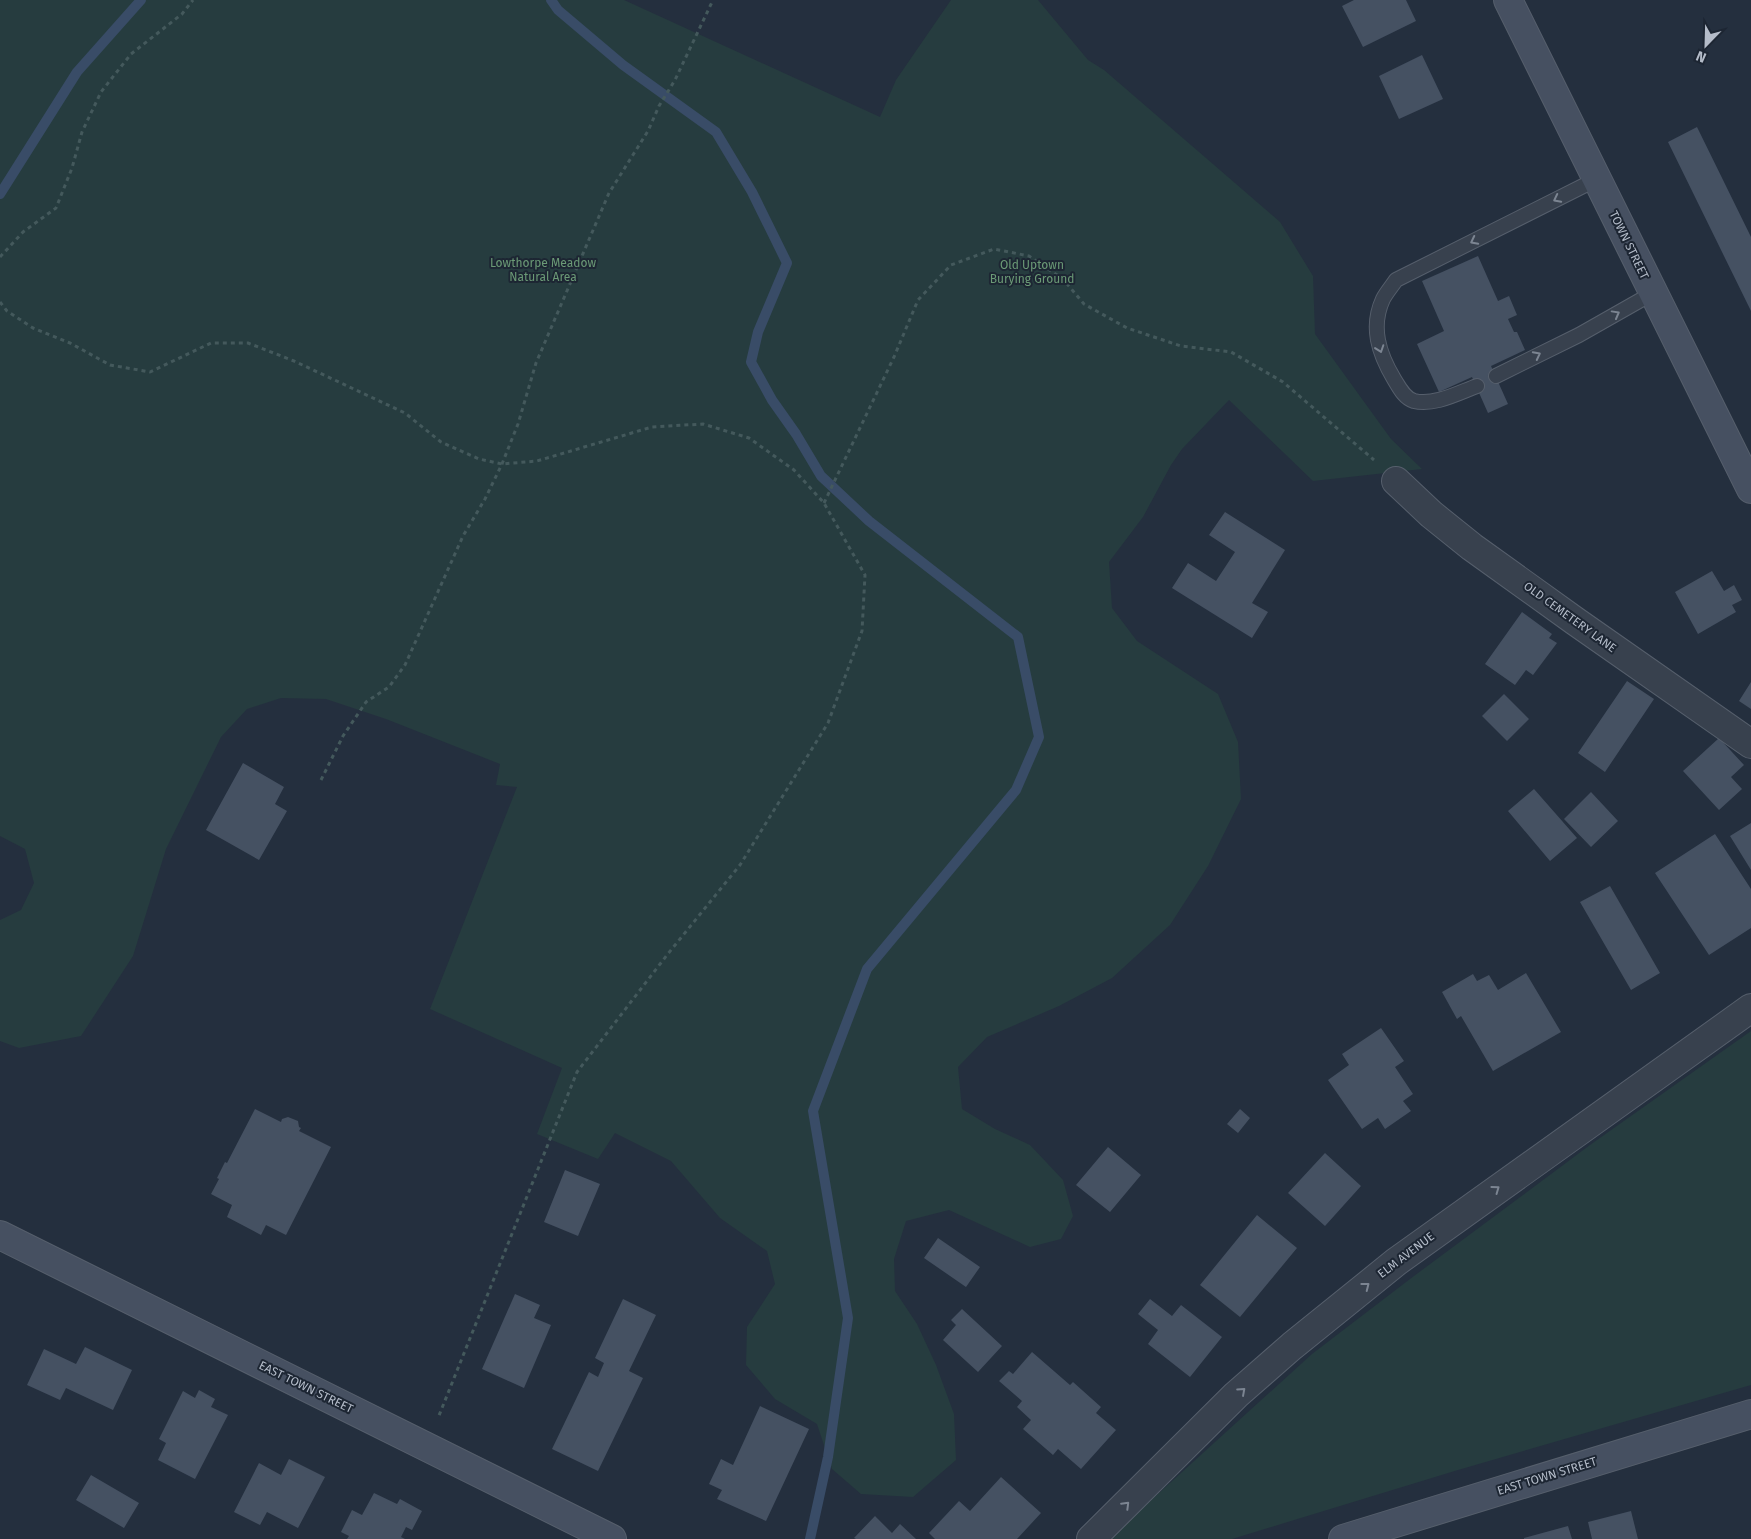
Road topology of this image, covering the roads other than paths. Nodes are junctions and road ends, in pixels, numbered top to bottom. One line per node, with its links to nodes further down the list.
1 (1508, 0): 2 (street, TOWN STREET)
2 (1597, 179): 3 (street, TOWN STREET); 5 (lane, one-way to 5)
3 (1653, 293): 4 (lane, one-way to 3); 7 (street, TOWN STREET)
4 (1496, 376)
5 (1477, 386)
6 (1396, 480): 8 (street, OLD CEMETERY LANE)
7 (1751, 489)
8 (1751, 744)
9 (1751, 1008): 14 (street, ELM AVENUE, one-way to 9)
10 (0, 1235): 13 (street, EAST TOWN STREET)
11 (1751, 1414): 12 (street, EAST TOWN STREET)
12 (1349, 1538)
13 (612, 1539)
14 (1091, 1539)

